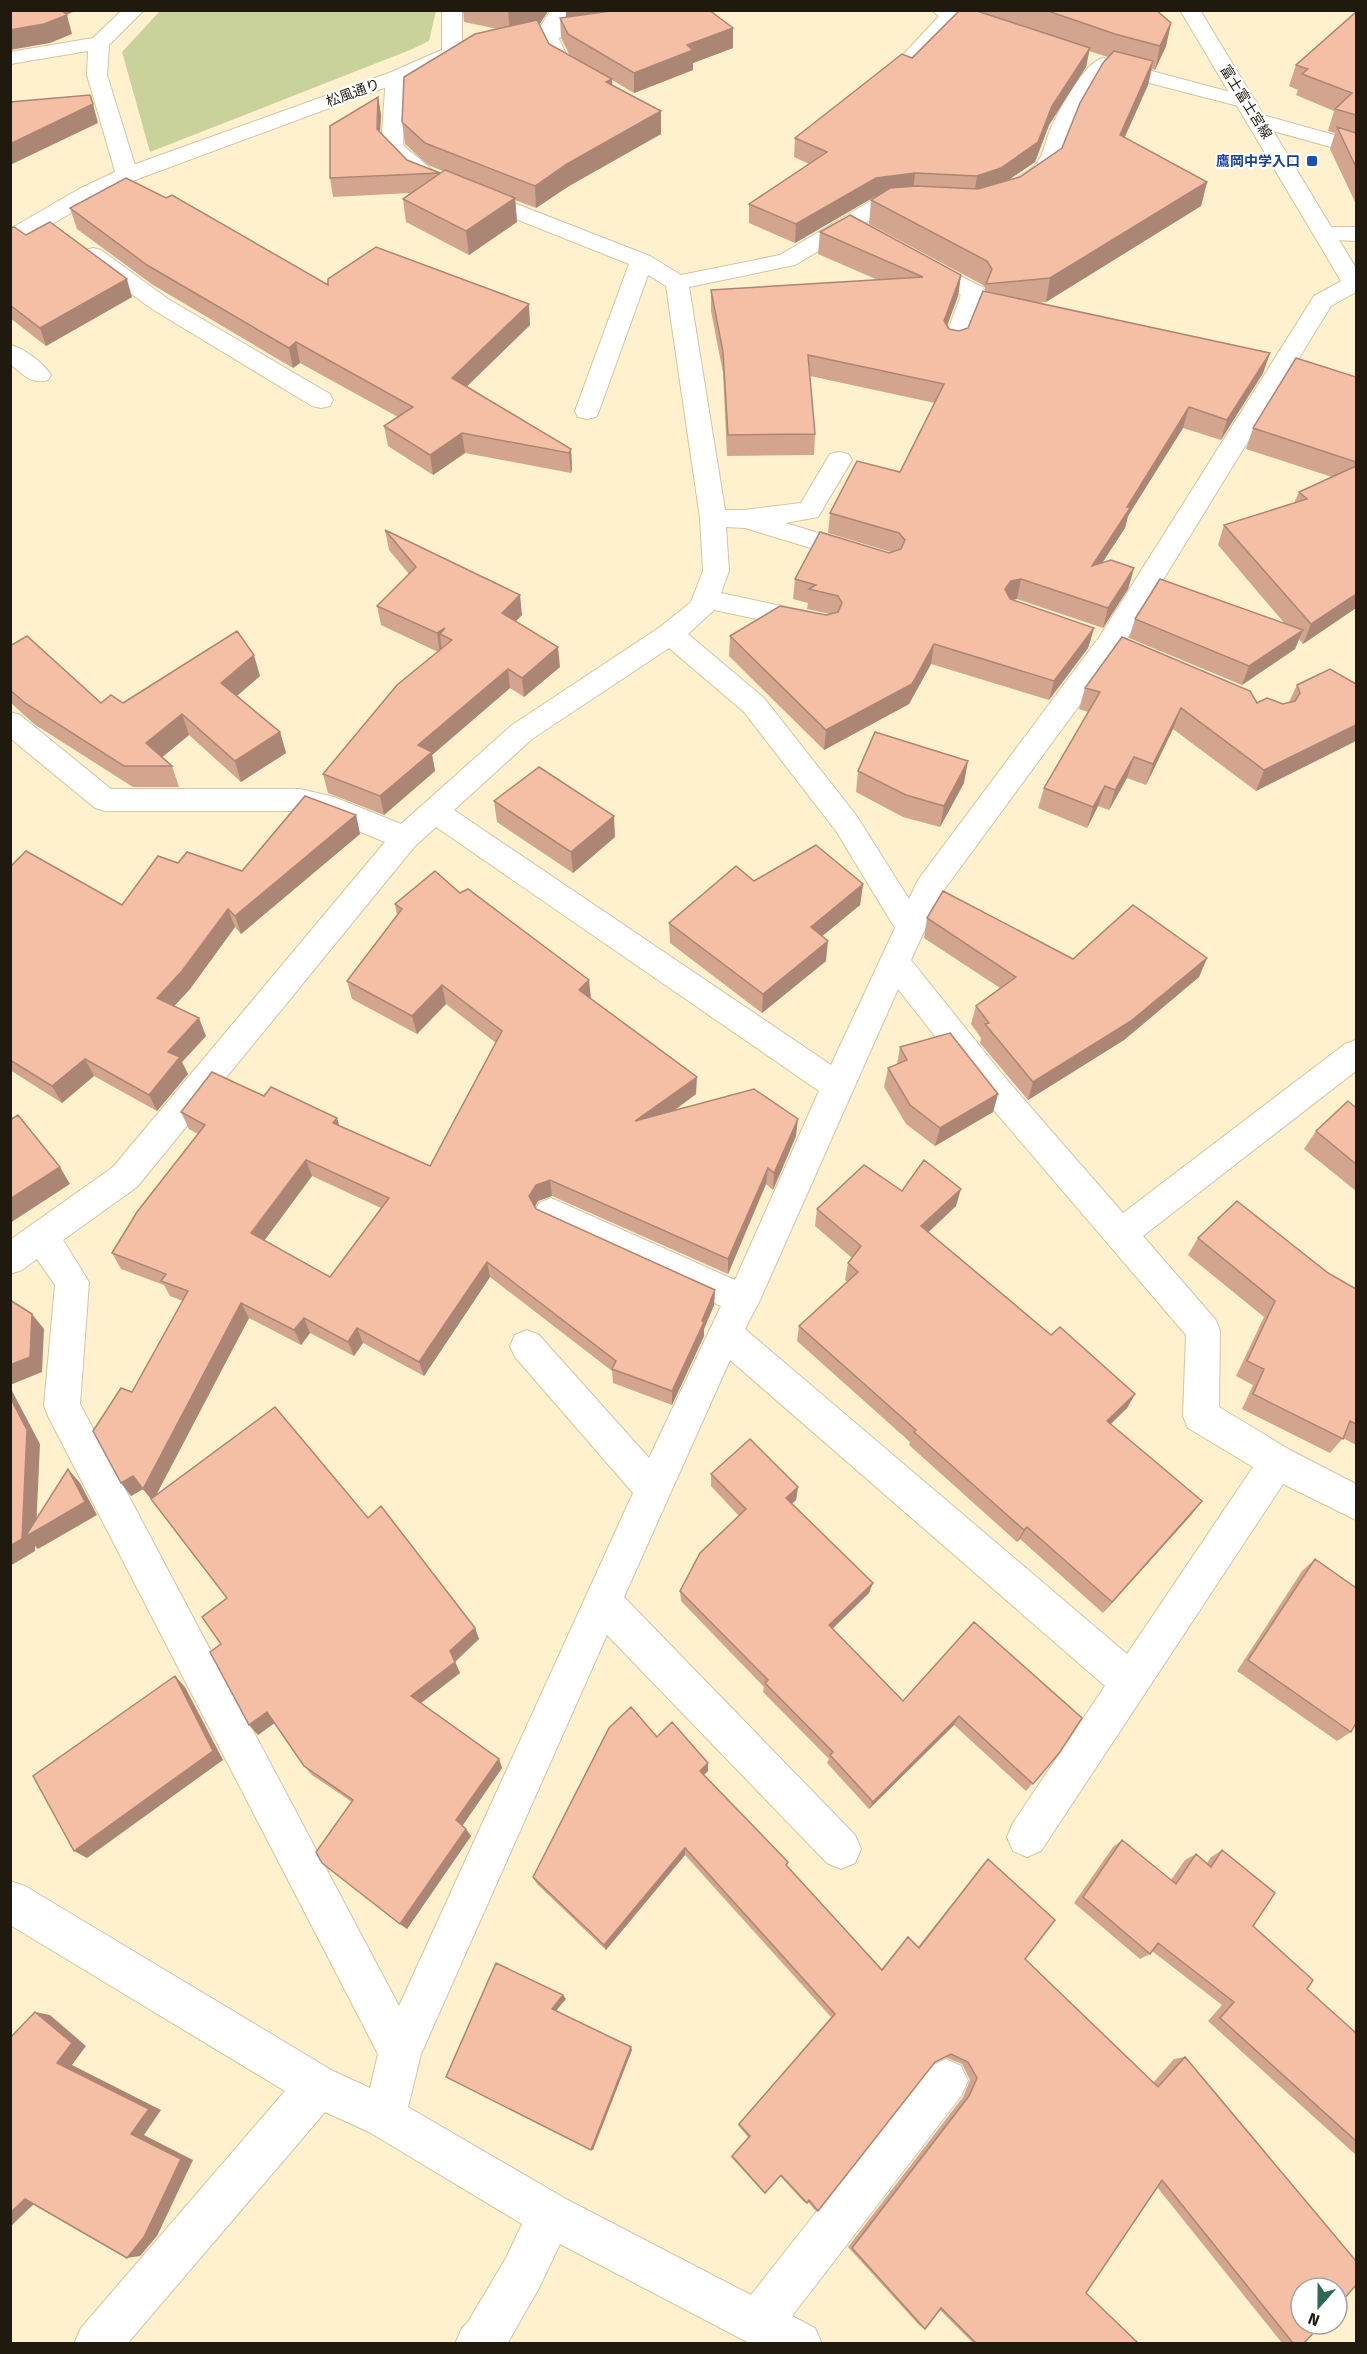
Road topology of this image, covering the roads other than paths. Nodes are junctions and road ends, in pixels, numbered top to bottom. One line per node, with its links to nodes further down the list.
1 (134, 10): 9 (street)
2 (452, 10): 10 (street)
3 (561, 10): 7 (street)
4 (1190, 10): 19 (street, 富士富士宮線)
5 (947, 12): 8 (street); 13 (street)
6 (625, 23): 7 (street, 松風通り)
7 (546, 33): 10 (street, 松風通り); 16 (street)
8 (1017, 36)
9 (99, 43): 12 (street); 17 (street)
10 (452, 52): 15 (street, 松風通り)
11 (1082, 57): 14 (street)
12 (10, 58)
13 (910, 59)
14 (1103, 64): 19 (street); 22 (street)
15 (396, 77): 21 (street, 松風通り); 31 (street)
16 (603, 85)
17 (105, 104): 18 (street); 21 (street)
18 (81, 105)
19 (1251, 110): 20 (street); 26 (street, 富士富士宮線)
20 (1356, 148)
21 (127, 175): 25 (street, 松風通り)
22 (996, 197)
23 (934, 202): 24 (street)
24 (850, 225): 28 (street); 32 (street)
25 (60, 230): 29 (street, 松風通り); 37 (street)
26 (1327, 234): 27 (street); 33 (street, 富士富士宮線)
27 (1356, 234)
28 (871, 236)
29 (10, 238)
30 (902, 253): 34 (street)
31 (642, 261): 32 (street); 38 (street)
32 (676, 283): 40 (street)
33 (1356, 284): 49 (street)
34 (956, 343)
35 (10, 352): 36 (street)
36 (39, 375)
37 (321, 400)
38 (587, 411)
39 (839, 460): 41 (street)
40 (713, 518): 41 (street); 43 (street)
41 (744, 519): 42 (street)
42 (876, 558)
43 (705, 599): 44 (street); 45 (street)
44 (825, 624)
45 (670, 634): 47 (street); 49 (street)
46 (10, 722): 48 (street)
47 (435, 812): 48 (street); 52 (street)
48 (405, 838): 55 (street)
49 (910, 927): 50 (street)
50 (894, 962): 52 (street); 54 (street)
51 (1356, 1053): 54 (street)
52 (837, 1086): 57 (street)
53 (551, 1213): 57 (street)
54 (1120, 1234): 60 (street)
55 (41, 1237): 56 (street); 68 (street)
56 (10, 1259)
57 (743, 1300): 58 (street)
58 (724, 1333): 61 (street); 64 (street)
59 (527, 1346): 61 (street)
60 (1278, 1462): 62 (street); 64 (street)
61 (654, 1490): 63 (street)
62 (1356, 1503)
63 (603, 1603): 66 (street); 68 (street)
64 (1130, 1682): 65 (street)
65 (1027, 1837)
66 (841, 1849)
67 (10, 1901): 70 (street)
68 (400, 2052): 71 (street)
69 (946, 2081): 73 (street)
70 (318, 2086): 71 (street); 74 (street)
71 (384, 2117): 72 (street)
72 (550, 2215): 73 (street); 75 (street)
73 (759, 2321): 76 (street)
74 (97, 2343)
75 (478, 2343)
76 (799, 2343)

